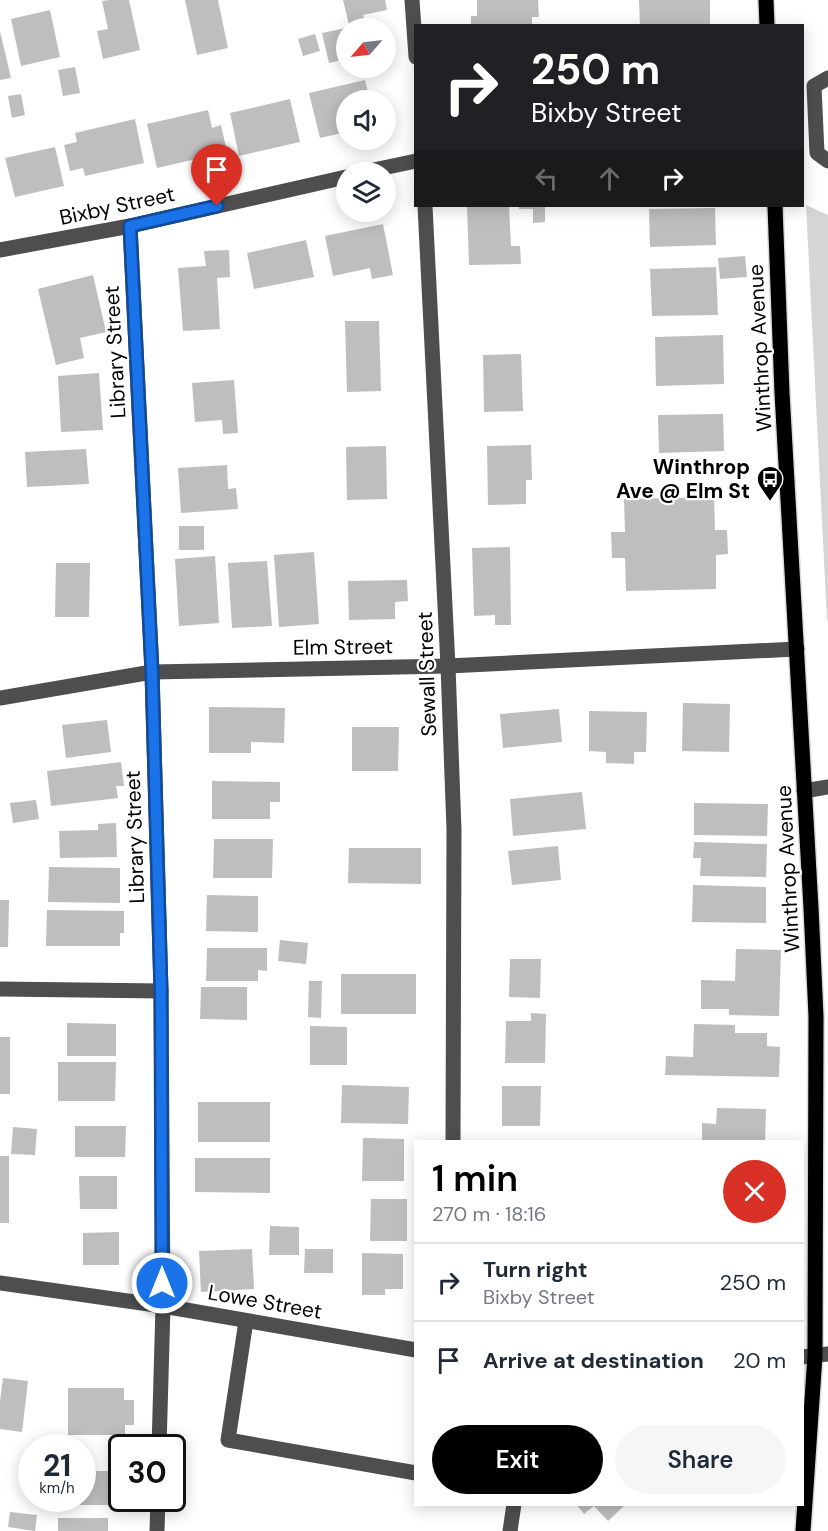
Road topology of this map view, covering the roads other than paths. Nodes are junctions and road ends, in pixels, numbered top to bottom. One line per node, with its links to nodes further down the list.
1 (412, 0): 4 (street)
2 (766, 0): 3 (main road)
3 (767, 24)
4 (414, 28)
5 (828, 78): 6 (street)
6 (808, 86): 7 (street)
7 (809, 122): 9 (street)
8 (414, 161): 10 (street)
9 (828, 161)
10 (396, 165)
11 (336, 179): 14 (street, Bixby Street)
12 (425, 207): 17 (street, Sewall Street)
13 (775, 207): 16 (main road, Winthrop Avenue)
14 (130, 226): 15 (street, Bixby Street); 18 (street, Library Street)
15 (0, 250)
16 (797, 649): 17 (street, Elm Street); 21 (main road, Winthrop Avenue)
17 (448, 666): 18 (street, Elm Street); 25 (street, Sewall Street)
18 (152, 672): 19 (street, Elm Street); 23 (street, Library Street)
19 (0, 698)
20 (828, 787): 21 (street)
21 (804, 791): 24 (main road, Winthrop Avenue)
22 (0, 989): 23 (street)
23 (161, 991): 27 (street, Library Street)
24 (822, 1060): 30 (main road, Winthrop Avenue)
25 (453, 1140)
26 (0, 1283): 27 (street, Lowe Street)
27 (163, 1306): 28 (street, Lowe Street); 31 (street, Library Street)
28 (246, 1321): 29 (street, Lowe Street); 32 (street)
29 (414, 1350)
30 (815, 1356): 37 (main road, Winthrop Avenue)
31 (159, 1434)
32 (414, 1473)
33 (514, 1506): 36 (street)
34 (158, 1512): 35 (street)
35 (157, 1531)
36 (510, 1531)
37 (803, 1531)

